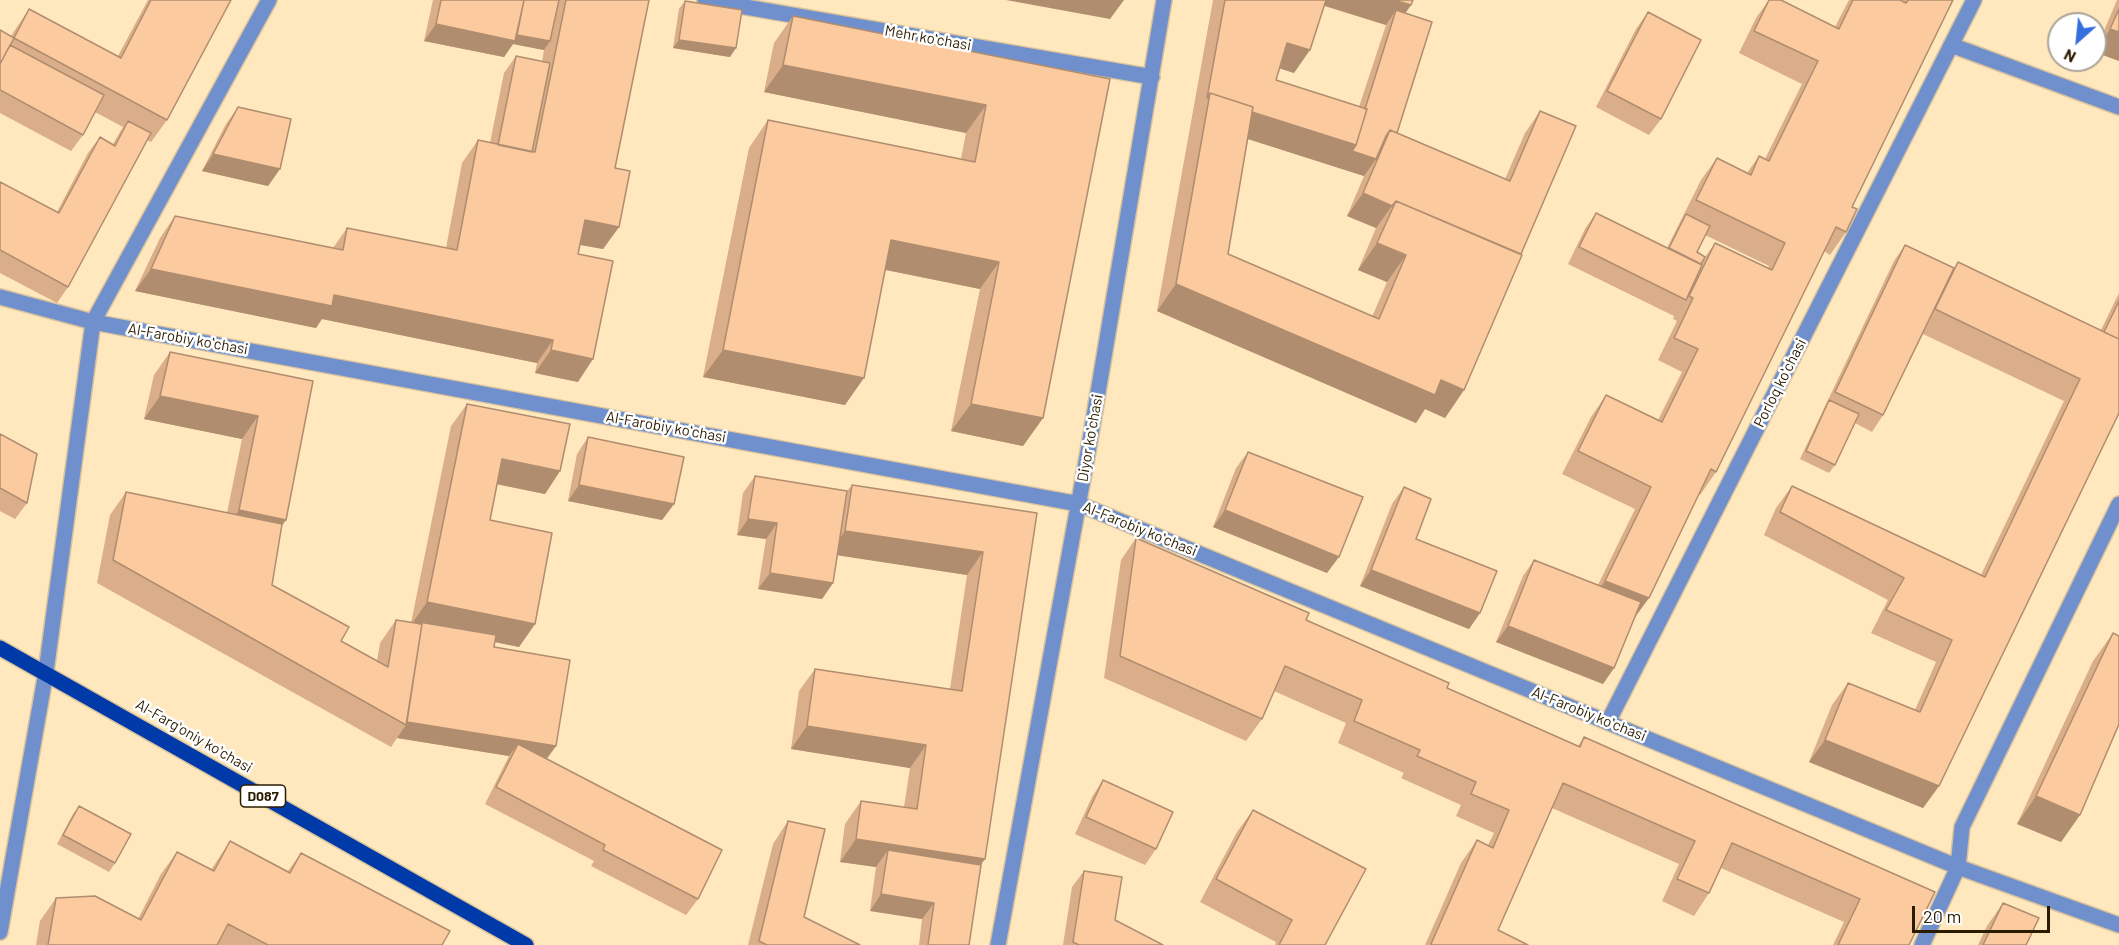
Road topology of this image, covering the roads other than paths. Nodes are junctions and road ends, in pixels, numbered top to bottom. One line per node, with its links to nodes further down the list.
1 (269, 0): 9 (street)
2 (705, 0): 6 (street, Mehr koʻchasi)
3 (1164, 0): 6 (street, Diyor koʻchasi)
4 (1974, 0): 5 (street, Porloq koʻchasi)
5 (1951, 45): 7 (street); 14 (street, Porloq koʻchasi)
6 (1152, 77): 10 (street, Diyor koʻchasi)
7 (2119, 107)
8 (0, 297): 9 (street, Al-Farobiy koʻchasi)
9 (93, 322): 10 (street, Al-Farobiy koʻchasi); 13 (street)
10 (1078, 504): 14 (street, Al-Farobiy koʻchasi); 19 (street, Diyor koʻchasi)
11 (2119, 504): 15 (street)
12 (0, 648): 13 (main road, Al-Fargʻoniy koʻchasi / D087)
13 (46, 672): 17 (street); 18 (main road, Al-Fargʻoniy koʻchasi / D087)
14 (1608, 722): 15 (street, Al-Farobiy koʻchasi)
15 (1958, 867): 16 (street, Al-Farobiy koʻchasi); 20 (street)
16 (2119, 925)
17 (0, 932)
18 (526, 945)
19 (998, 945)
20 (1922, 945)

